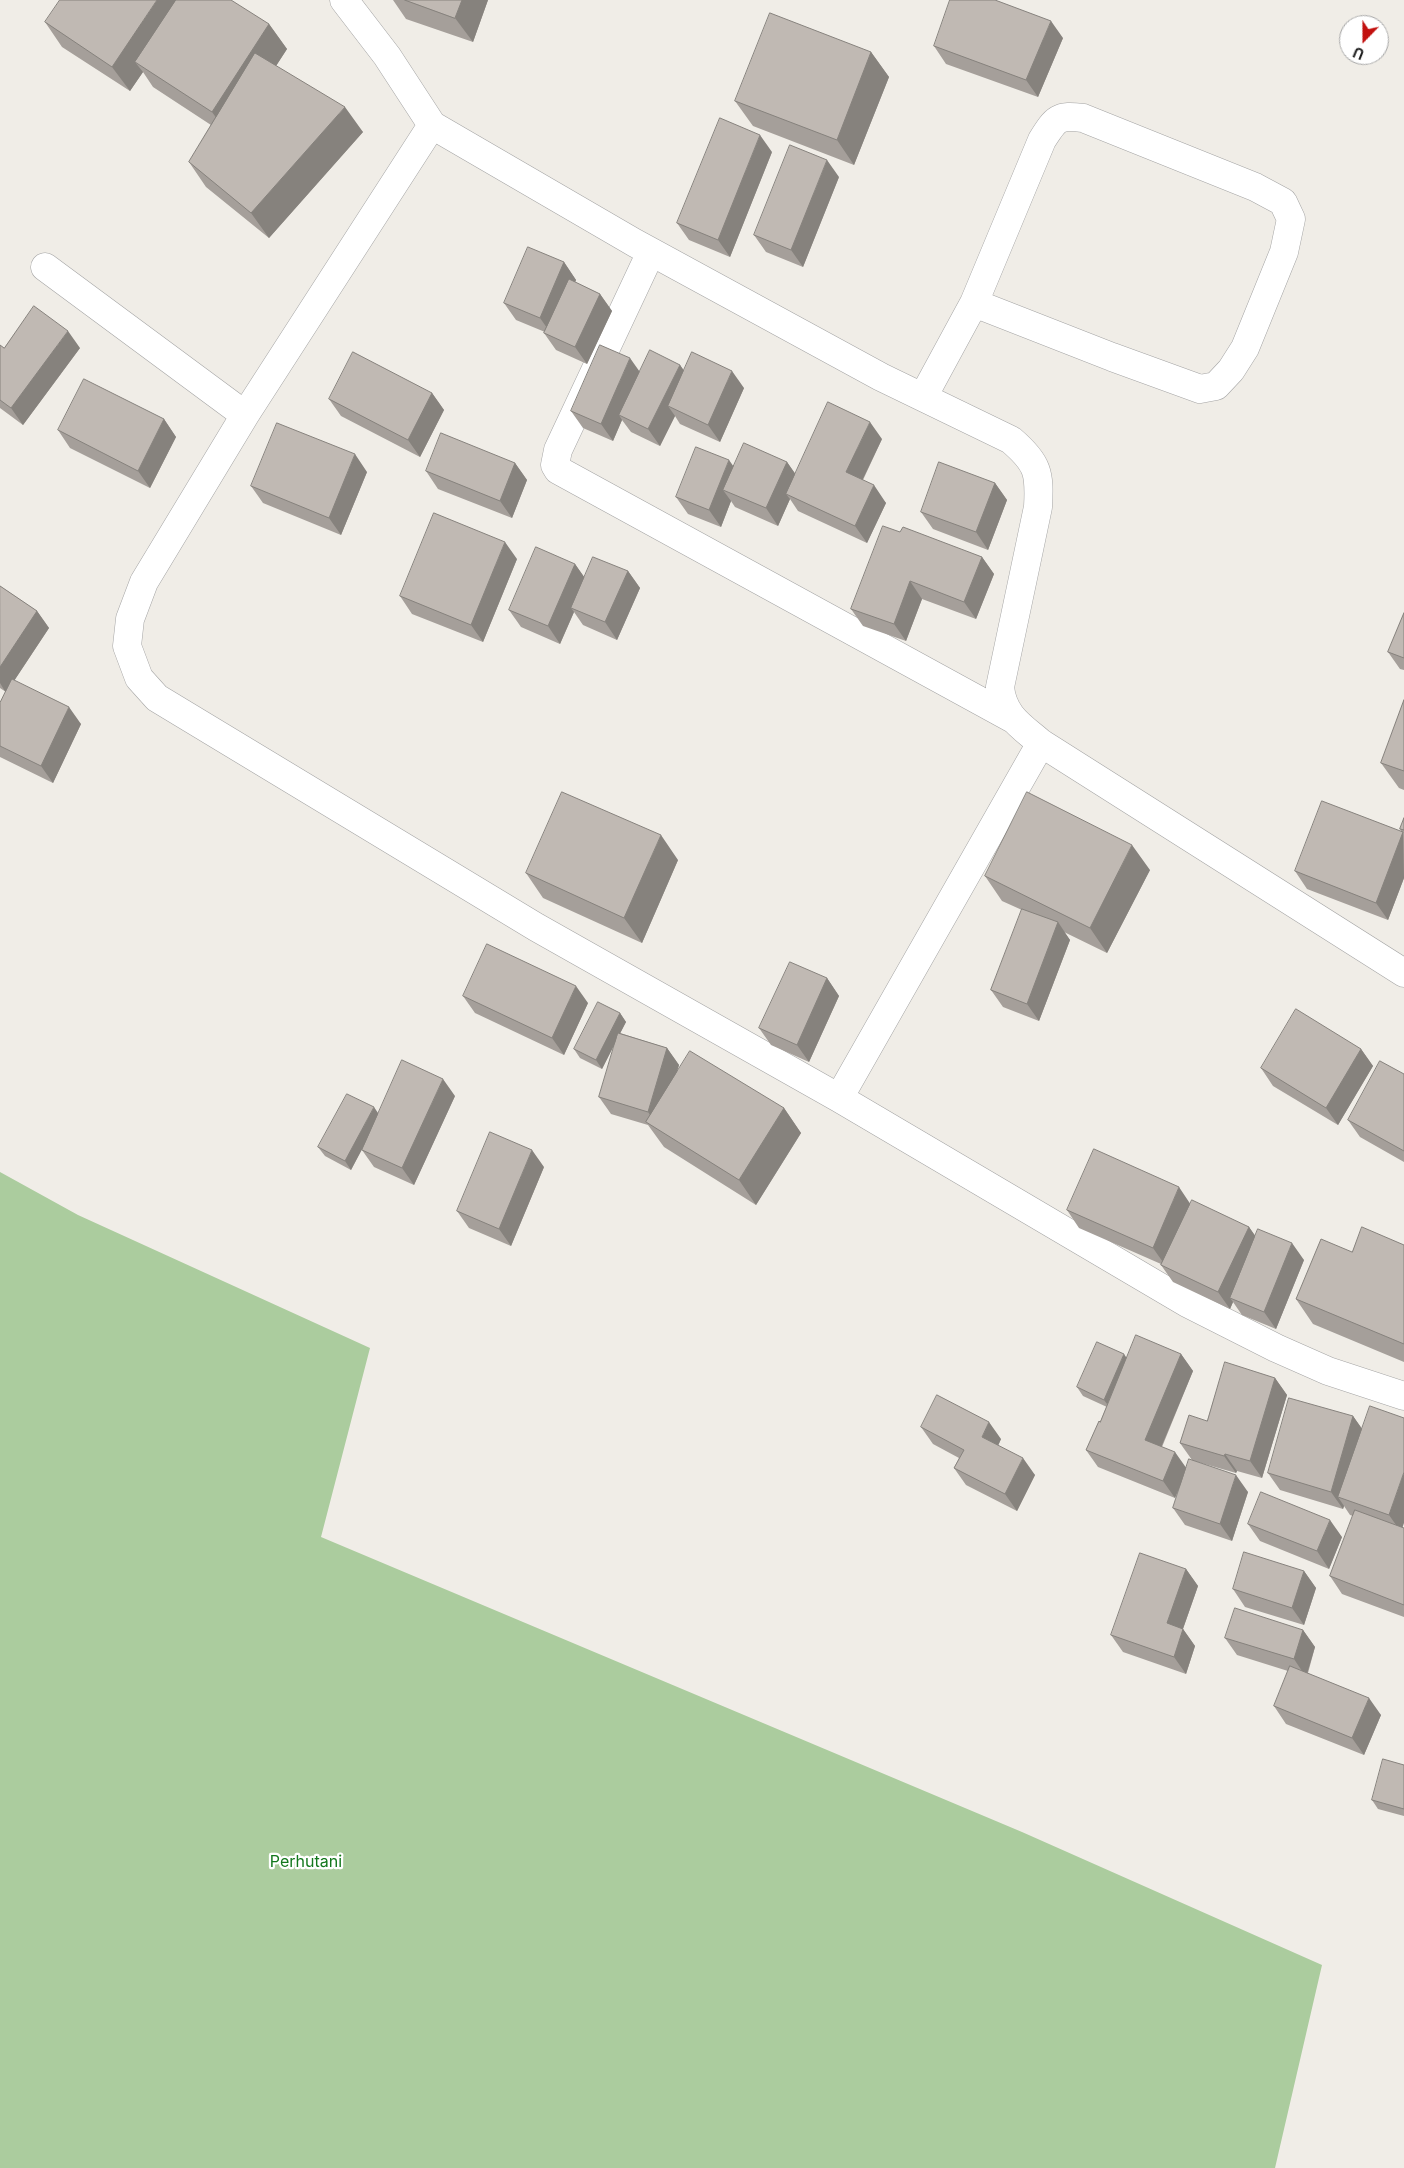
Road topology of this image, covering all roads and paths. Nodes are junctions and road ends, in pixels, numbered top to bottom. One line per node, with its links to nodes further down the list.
1 (344, 0): 2 (street)
2 (432, 125): 3 (street); 7 (street)
3 (651, 252): 6 (street); 8 (street)
4 (45, 267): 7 (street)
5 (974, 302): 5 (street); 6 (street)
6 (923, 397): 8 (street)
7 (245, 415): 11 (street)
8 (1012, 719): 9 (street)
9 (1042, 743): 10 (street); 11 (street)
10 (1404, 973)
11 (839, 1098): 12 (street)
12 (1404, 1396)

